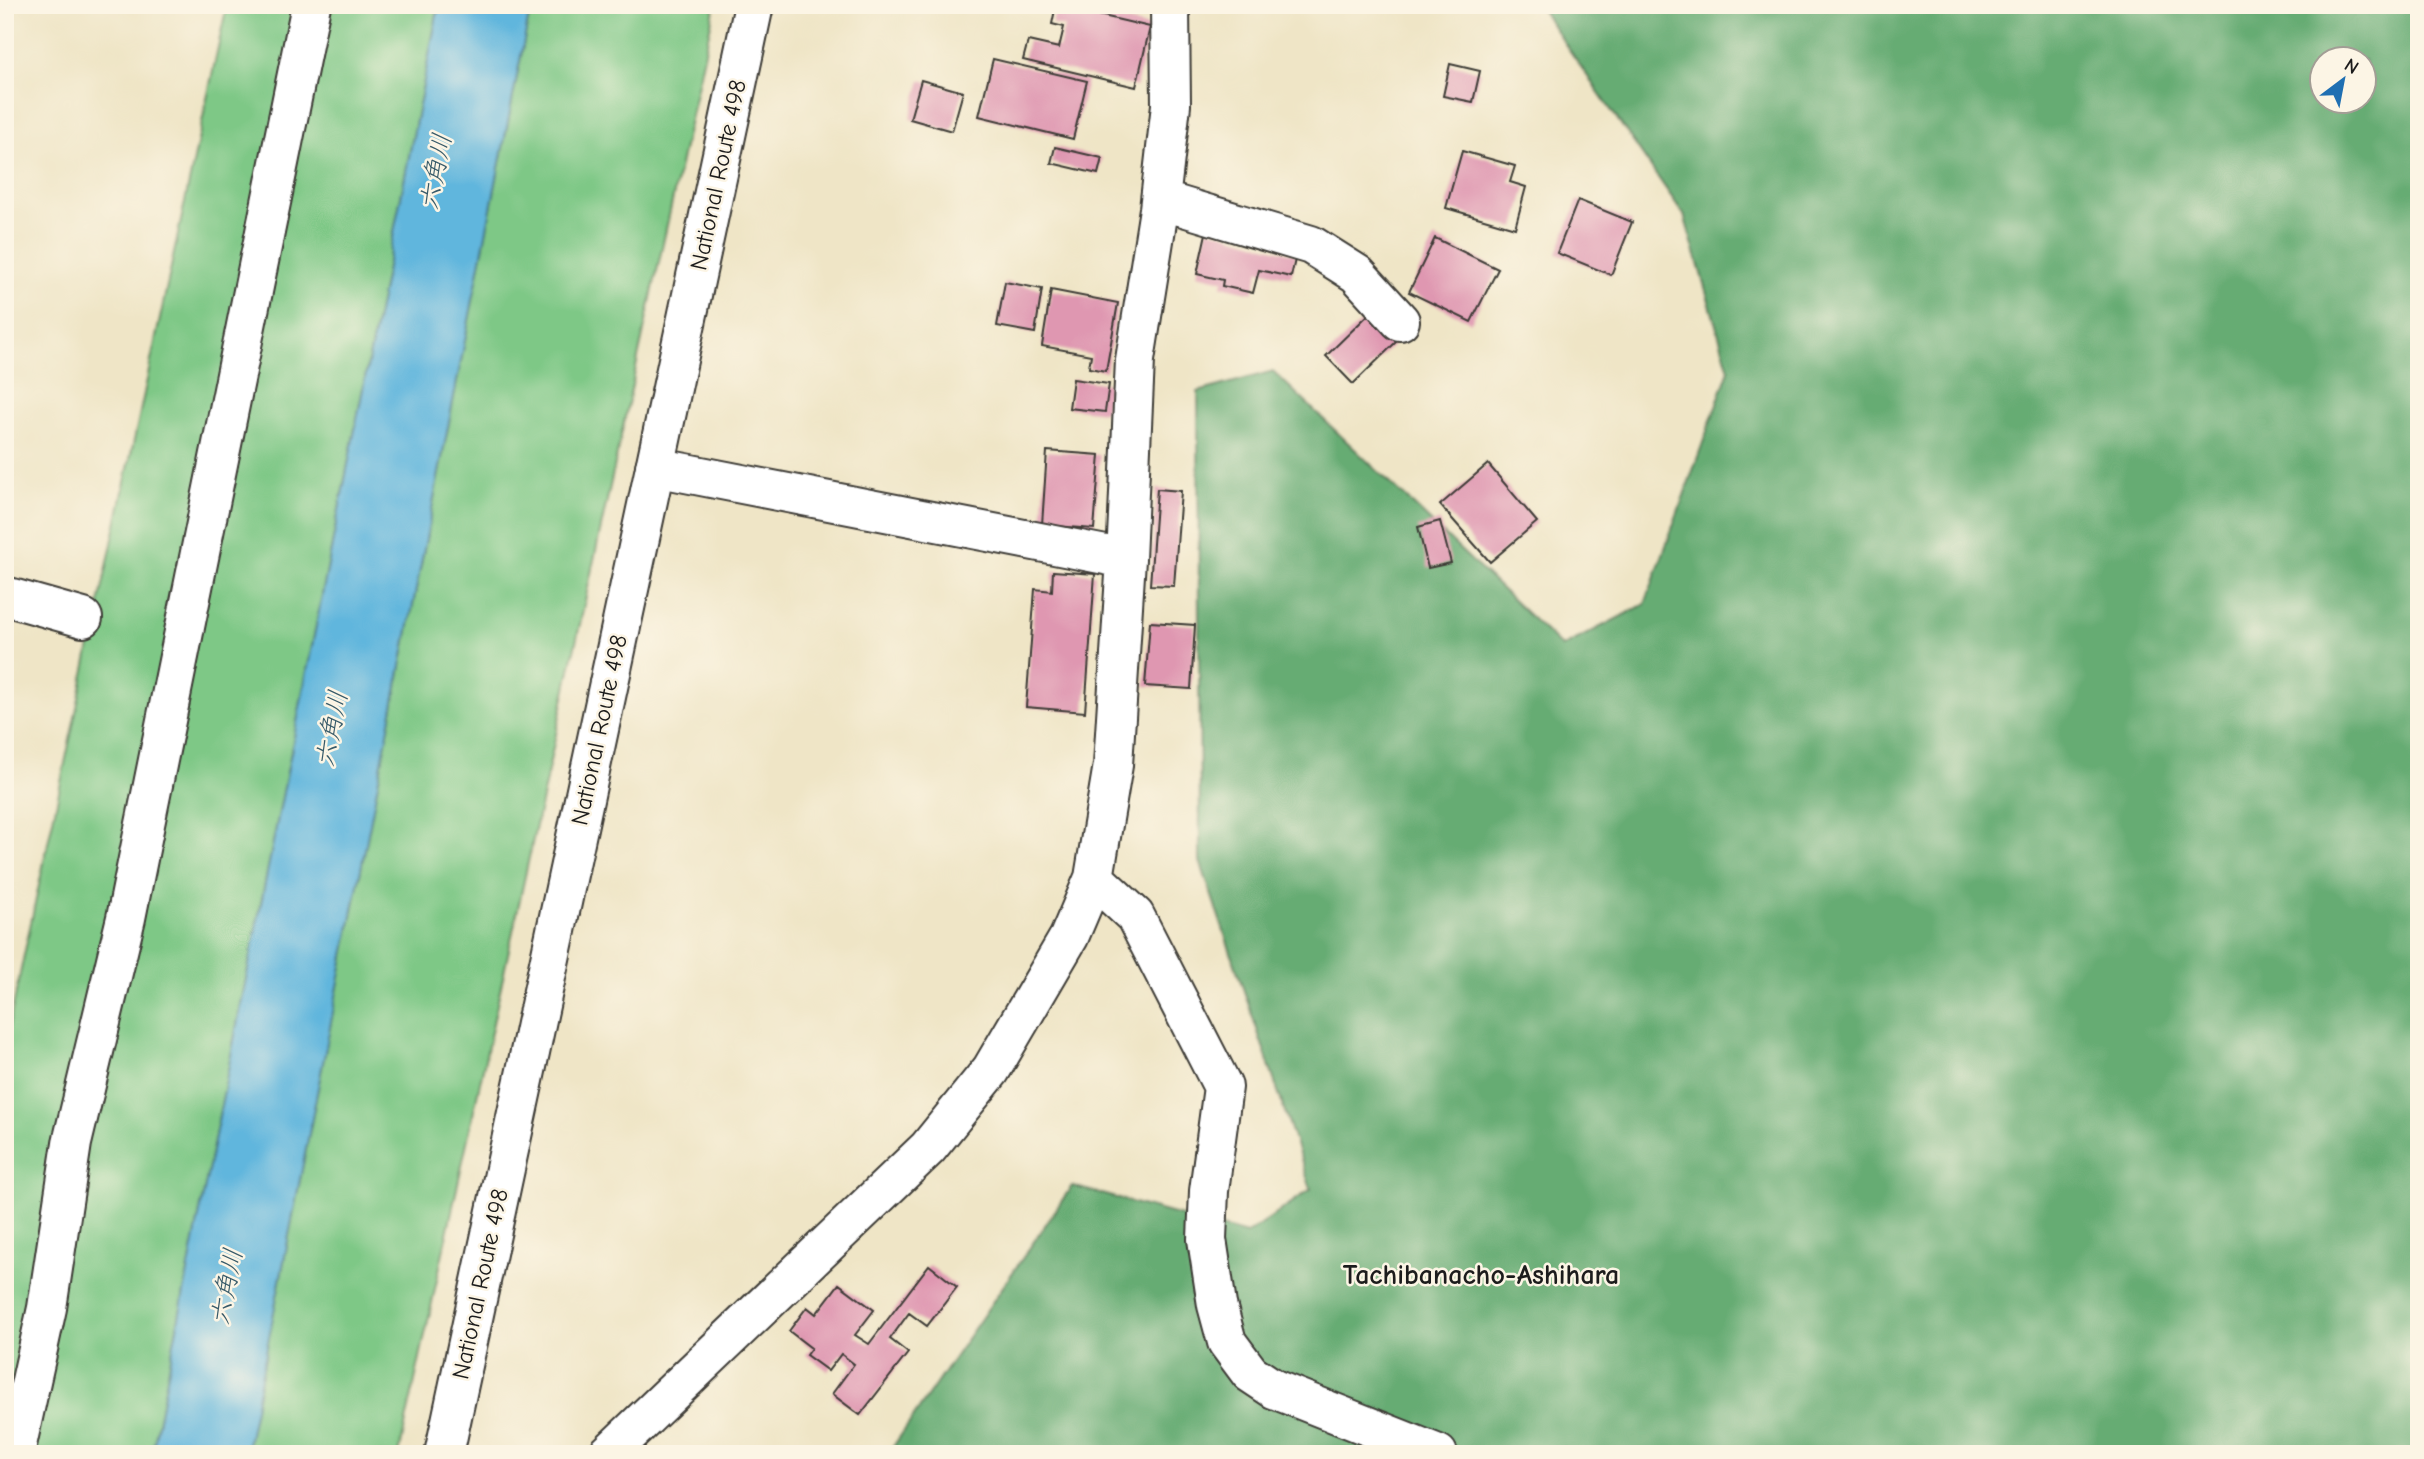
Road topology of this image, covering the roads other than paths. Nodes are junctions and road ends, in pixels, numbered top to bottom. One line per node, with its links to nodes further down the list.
1 (311, 5): 11 (main road)
2 (754, 5): 6 (main road, National Route 498)
3 (1170, 5): 4 (main road)
4 (1159, 209): 5 (main road); 7 (main road)
5 (1400, 321)
6 (655, 467): 7 (main road); 12 (main road, National Route 498)
7 (1126, 559): 10 (main road)
8 (5, 596): 9 (main road)
9 (83, 618)
10 (1094, 878): 13 (main road); 14 (main road)
11 (15, 1454)
12 (444, 1454)
13 (608, 1454)
14 (1438, 1454)

